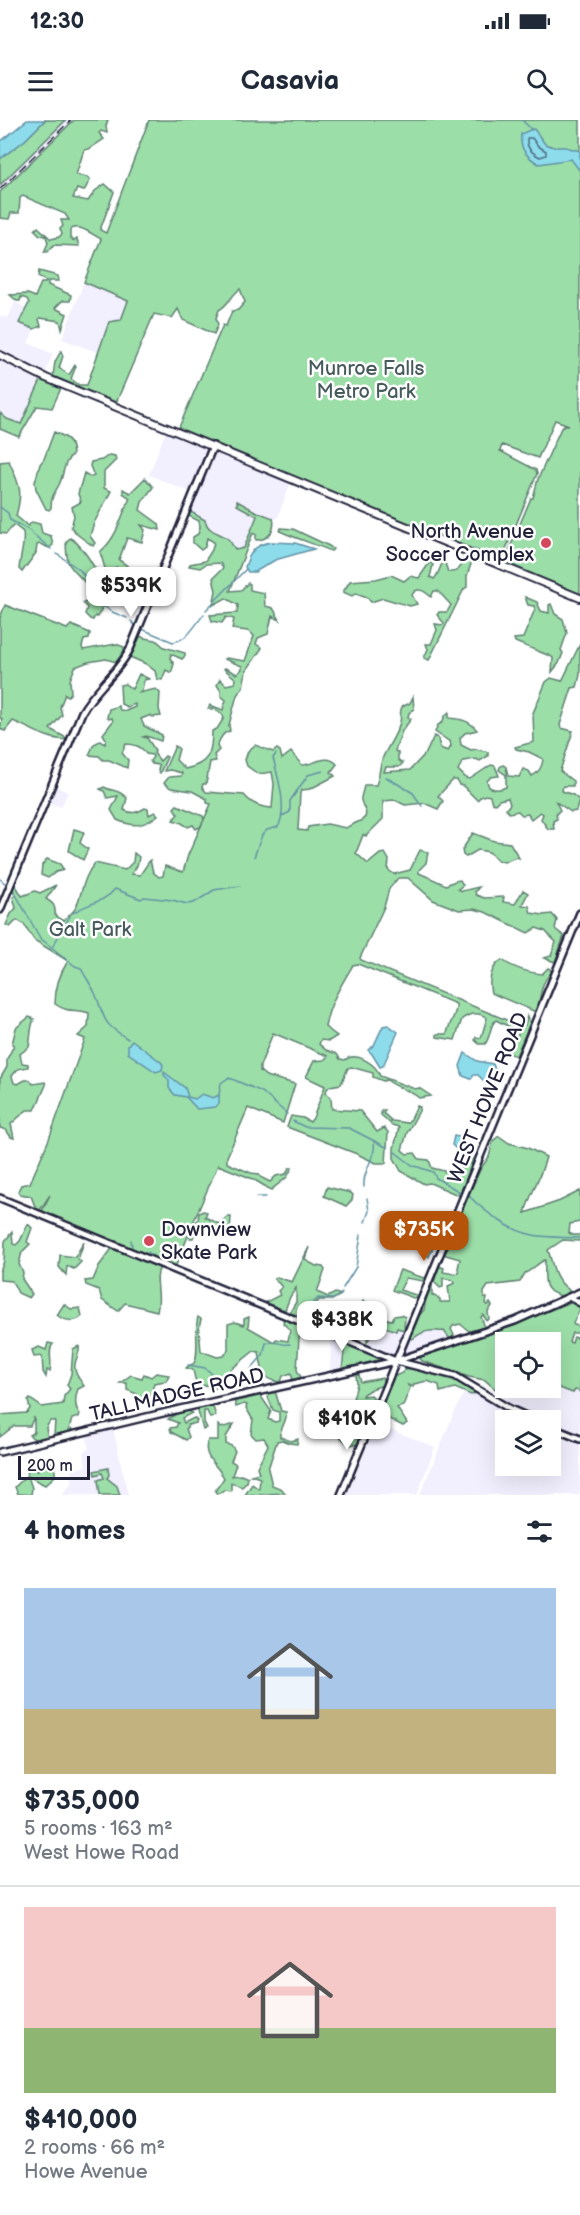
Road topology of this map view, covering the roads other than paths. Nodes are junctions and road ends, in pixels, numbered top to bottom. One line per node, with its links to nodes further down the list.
1 (0, 355): 2 (main road)
2 (213, 446): 3 (main road); 4 (street)
3 (580, 598)
4 (0, 910)
5 (580, 913): 10 (street, WEST HOWE ROAD)
6 (0, 1198): 10 (street)
7 (580, 1292): 8 (street, TALLMADGE ROAD)
8 (571, 1298): 9 (street); 10 (street, TALLMADGE ROAD)
9 (580, 1303)
10 (396, 1361): 11 (street); 14 (street, TALLMADGE ROAD); 15 (street, WEST HOWE ROAD)
11 (512, 1410)
12 (561, 1431): 13 (street)
13 (580, 1439)
14 (0, 1452)
15 (341, 1495)

